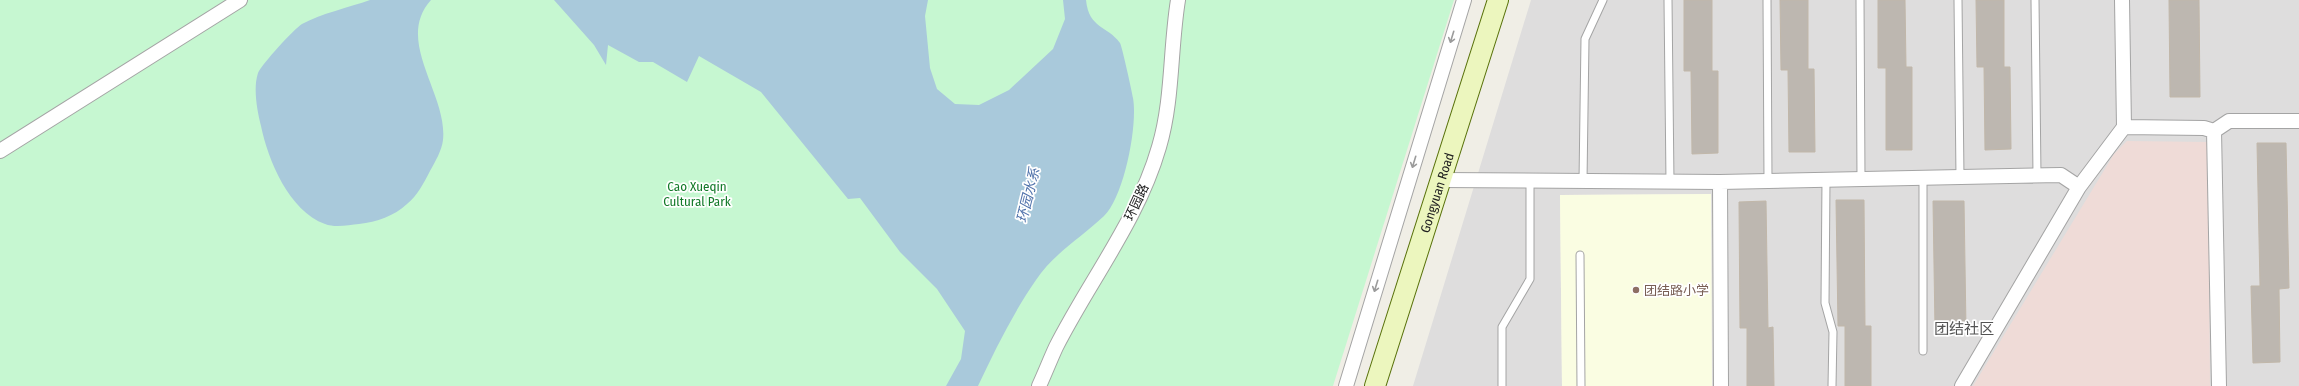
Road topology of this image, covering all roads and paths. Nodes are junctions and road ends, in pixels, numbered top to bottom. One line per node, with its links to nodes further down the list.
1 (240, 0): 15 (street)
2 (1178, 0): 30 (street, 环园路)
3 (1464, 0): 31 (street, one-way to 31)
4 (1498, 0): 20 (main road, Gongyuan Road)
5 (1604, 0): 23 (lane)
6 (1668, 0): 25 (lane)
7 (1767, 0): 24 (lane)
8 (1860, 0): 19 (lane)
9 (1958, 0): 17 (lane)
10 (2035, 0): 16 (lane)
11 (2122, 0): 13 (street)
12 (2299, 121): 14 (street)
13 (2124, 127): 14 (street); 27 (street)
14 (2214, 131): 38 (street)
15 (0, 151)
16 (2037, 175): 17 (street); 27 (street)
17 (1960, 177): 18 (street)
18 (1923, 178): 19 (street); 29 (lane)
19 (1861, 179): 22 (street)
20 (1440, 180): 21 (street); 32 (main road, Gongyuan Road)
21 (1530, 180): 23 (street); 33 (lane)
22 (1826, 180): 24 (street); 36 (lane)
23 (1583, 181): 25 (street)
24 (1768, 181): 26 (street)
25 (1670, 182): 26 (street)
26 (1720, 182): 35 (street)
27 (2079, 187): 37 (street)
28 (1580, 255): 34 (lane)
29 (1923, 351)
30 (1039, 386)
31 (1346, 386)
32 (1375, 386)
33 (1502, 386)
34 (1581, 386)
35 (1721, 386)
36 (1832, 386)
37 (1962, 386)
38 (2219, 386)

